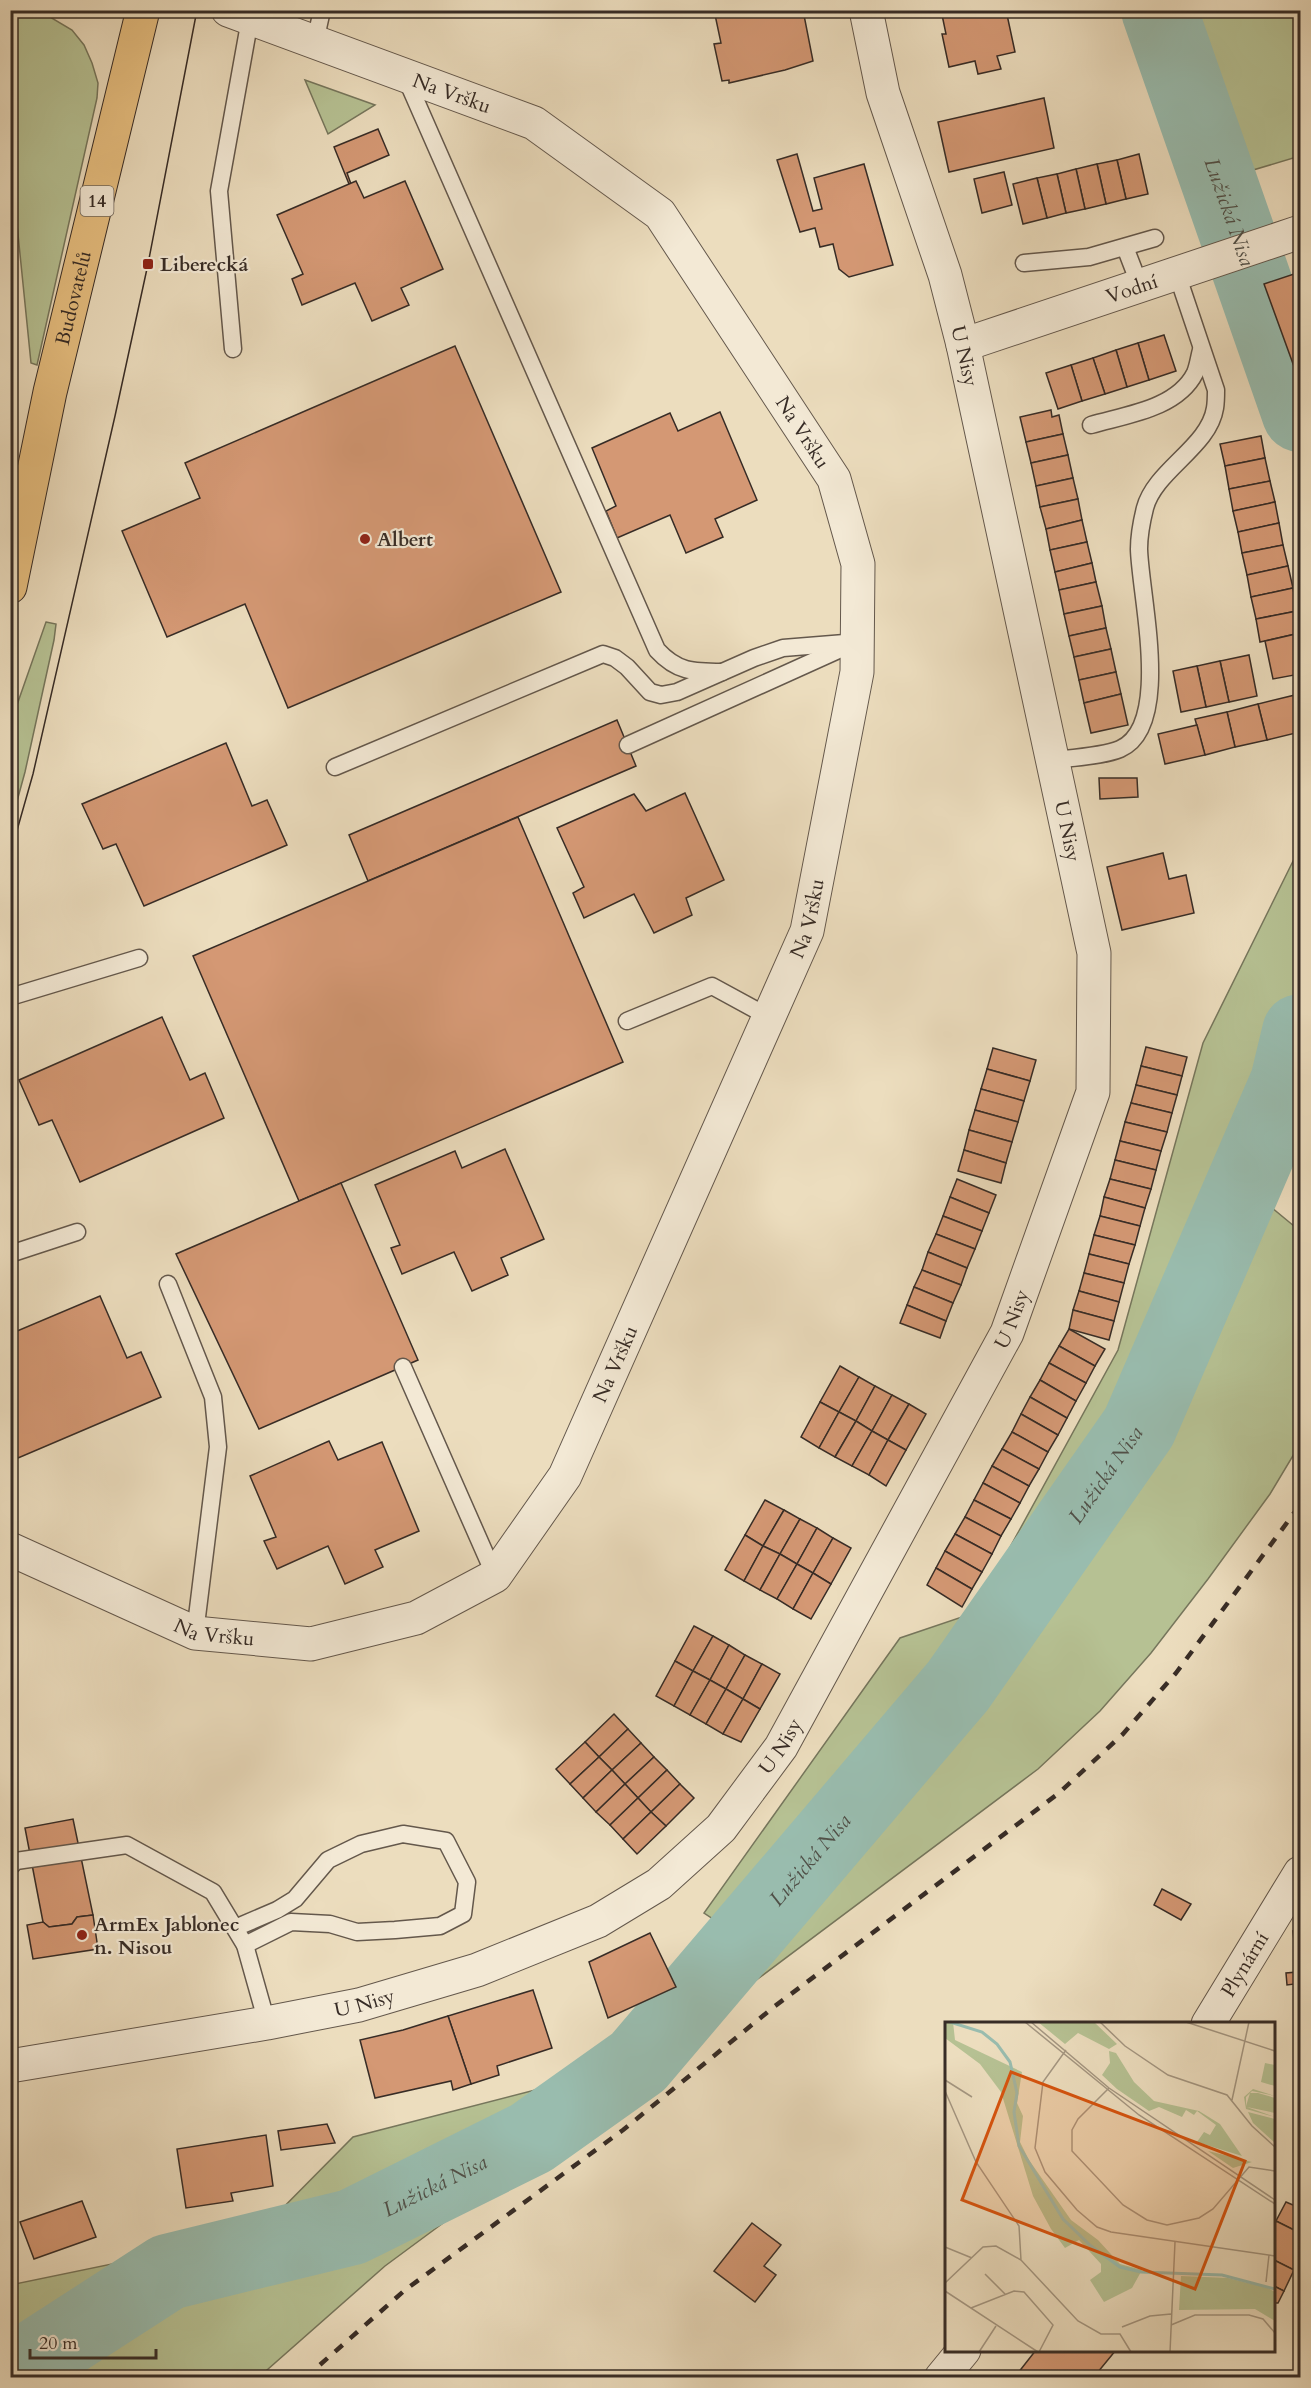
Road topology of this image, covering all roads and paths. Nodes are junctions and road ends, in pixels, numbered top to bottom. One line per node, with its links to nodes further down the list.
1 (143, 10): 17 (main road, Budovatelů / 14)
2 (322, 10): 5 (lane)
3 (866, 10): 13 (street, U Nisy)
4 (239, 15): 5 (street, Na Vršku); 14 (lane)
5 (315, 42): 6 (street, Na Vršku)
6 (404, 75): 18 (street, Na Vršku); 19 (lane)
7 (1300, 232): 11 (street, Vodní)
8 (1155, 237): 9 (lane)
9 (1125, 247): 10 (lane); 12 (lane)
10 (1024, 263)
11 (1190, 269): 12 (street, Vodní); 15 (lane)
12 (1140, 286): 13 (street, Vodní)
13 (963, 345): 21 (street, U Nisy)
14 (234, 349)
15 (1201, 350): 16 (lane); 21 (lane)
16 (1091, 425)
17 (10, 587)
18 (857, 642): 19 (lane); 20 (lane); 25 (street, Na Vršku)
19 (722, 672): 22 (lane)
20 (628, 745)
21 (1053, 760): 39 (street, U Nisy)
22 (335, 767)
23 (139, 958): 24 (lane)
24 (10, 998)
25 (769, 1017): 26 (lane); 32 (street, Na Vršku)
26 (627, 1021)
27 (76, 1232): 28 (lane)
28 (10, 1254)
29 (168, 1284): 33 (lane)
30 (403, 1366): 32 (lane)
31 (10, 1549): 33 (street, Na Vršku)
32 (495, 1576): 33 (street, Na Vršku)
33 (195, 1633)
34 (10, 1867): 36 (lane)
35 (1300, 1873): 38 (street, Plynární)
36 (235, 1928): 37 (lane); 37 (lane)
37 (245, 1945): 39 (lane)
38 (1209, 2022)
39 (267, 2023): 40 (street, U Nisy)
40 (10, 2066)
41 (962, 2352): 42 (street)
42 (941, 2378)

